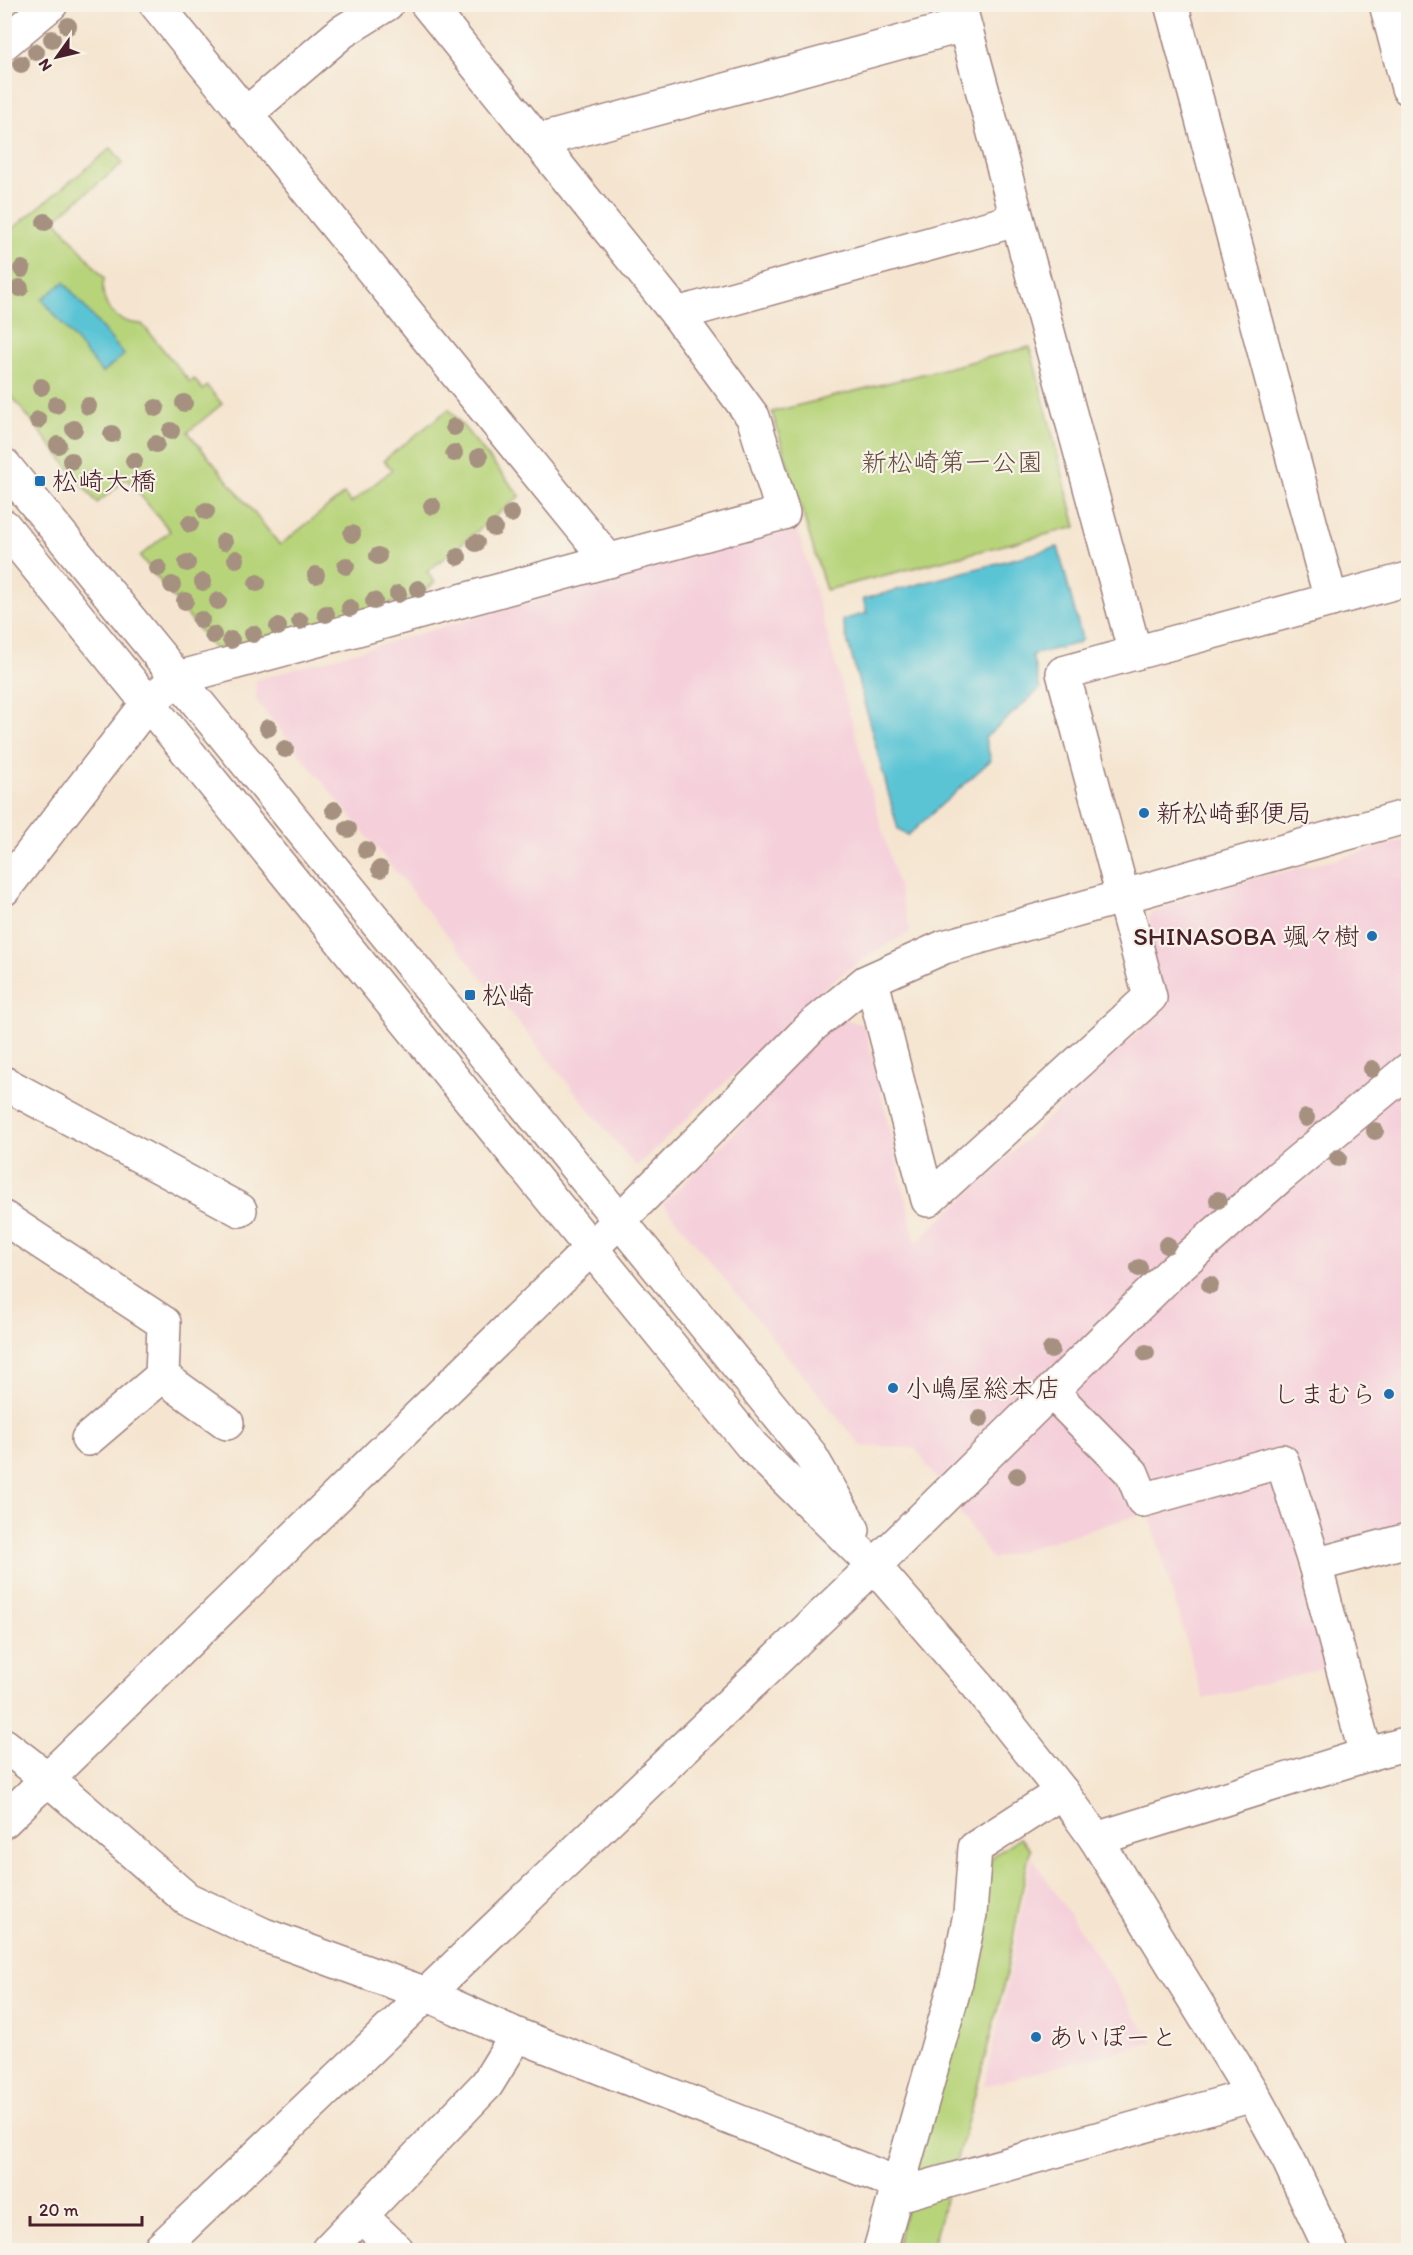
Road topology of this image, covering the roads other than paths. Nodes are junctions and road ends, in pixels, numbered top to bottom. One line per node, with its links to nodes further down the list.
1 (51, 4): 8 (street)
2 (156, 4): 10 (street)
3 (387, 4): 10 (street)
4 (427, 4): 11 (street)
5 (1171, 4): 18 (street)
6 (1386, 4): 9 (street)
7 (962, 15): 11 (street); 12 (street)
8 (4, 43)
9 (1408, 88)
10 (245, 116): 16 (street)
11 (538, 141): 13 (street)
12 (1016, 220): 13 (street); 19 (street)
13 (677, 314): 16 (street)
14 (4, 465): 20 (street)
15 (4, 526): 21 (street)
16 (609, 561): 20 (street)
17 (1408, 579): 18 (street)
18 (1331, 600): 19 (street)
19 (1135, 653): 24 (street)
20 (178, 678): 21 (street); 30 (street)
21 (148, 702): 23 (street); 31 (street)
22 (1408, 816): 24 (street)
23 (4, 889)
24 (1123, 897): 25 (street); 25 (street)
25 (872, 981): 30 (street)
26 (1408, 1071): 33 (street)
27 (4, 1083): 28 (street)
28 (240, 1210)
29 (4, 1218): 32 (street)
30 (620, 1220): 31 (street); 38 (street)
31 (592, 1247): 38 (street); 42 (street)
32 (162, 1376): 34 (street); 35 (street)
33 (1052, 1392): 37 (street); 38 (street)
34 (227, 1423)
35 (88, 1438)
36 (1408, 1540): 37 (street)
37 (1315, 1565): 41 (street)
38 (874, 1566): 43 (street); 46 (street)
39 (1408, 1743): 41 (street)
40 (4, 1745): 42 (street)
41 (1366, 1755): 45 (street)
42 (48, 1779): 44 (street); 46 (street)
43 (1062, 1792): 45 (street); 49 (street)
44 (4, 1821)
45 (1096, 1839): 48 (street)
46 (426, 1994): 47 (street); 51 (street)
47 (517, 2035): 49 (street); 50 (street)
48 (1253, 2095): 49 (street); 55 (street)
49 (897, 2190): 54 (street)
50 (361, 2216): 52 (street); 53 (street)
51 (159, 2250)
52 (328, 2250)
53 (397, 2250)
54 (880, 2250)
55 (1330, 2250)

